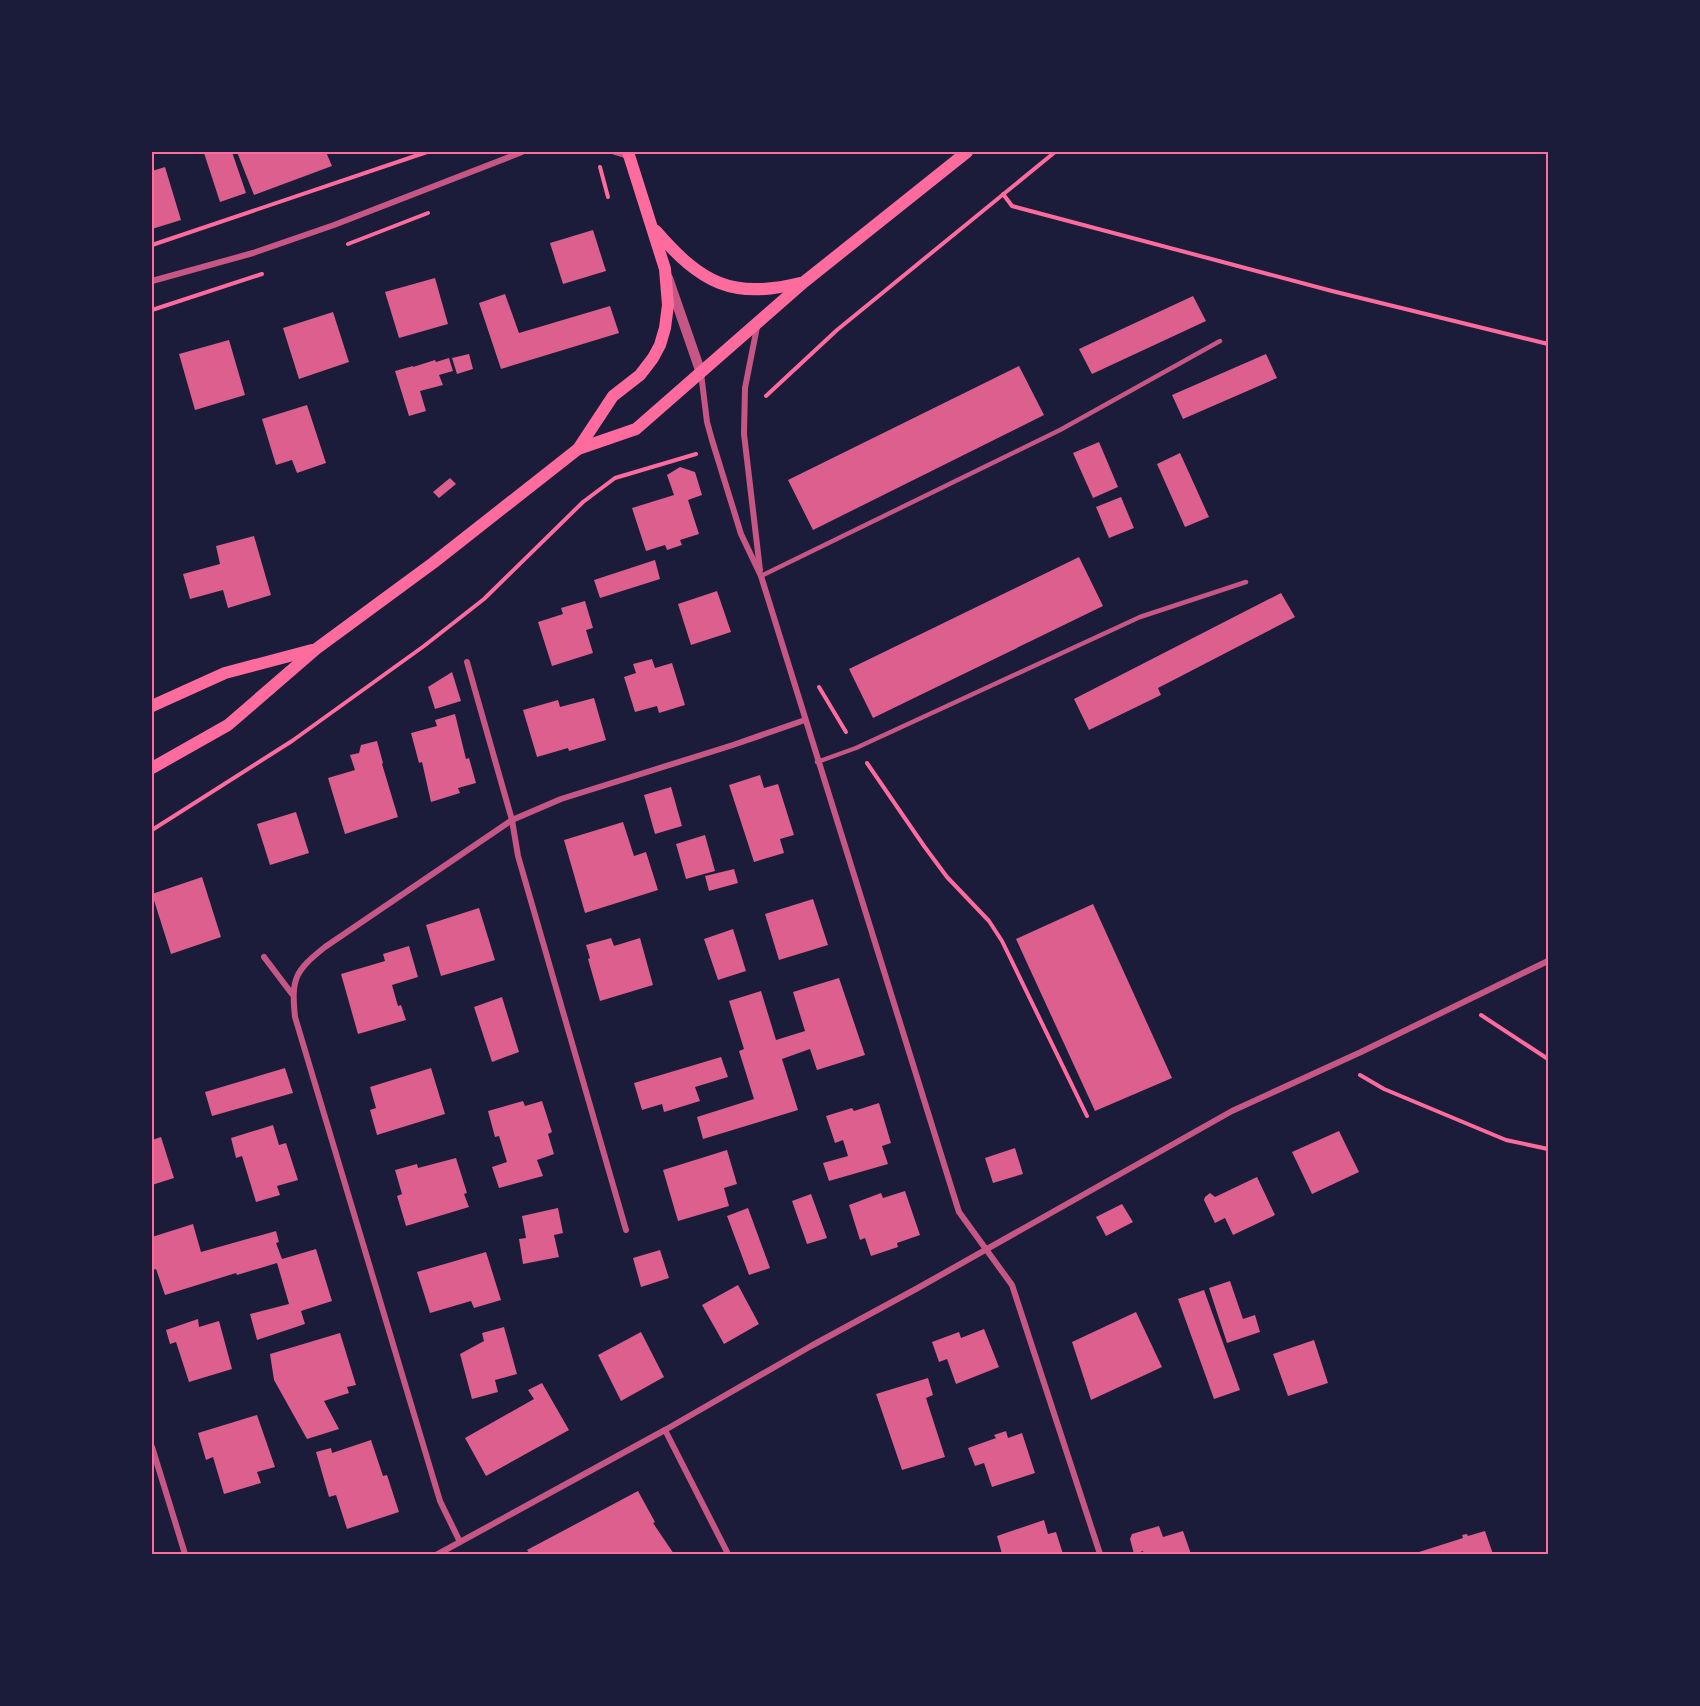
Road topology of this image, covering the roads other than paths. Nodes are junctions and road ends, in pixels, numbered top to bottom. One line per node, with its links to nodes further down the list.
1 (522, 152): 7 (street)
2 (615, 152): 4 (street)
3 (967, 152): 8 (main road)
4 (629, 154): 5 (main road)
5 (651, 226): 6 (main road); 8 (main road)
6 (665, 269): 11 (street); 12 (main road)
7 (152, 282)
8 (804, 282): 9 (main road)
9 (758, 323): 11 (main road); 13 (street)
10 (1220, 341): 13 (lane)
11 (701, 373): 12 (main road); 13 (street)
12 (578, 449): 15 (main road)
13 (761, 576): 18 (street)
14 (1246, 582): 19 (lane)
15 (316, 649): 17 (main road); 20 (main road)
16 (467, 662): 21 (street)
17 (152, 706)
18 (805, 720): 19 (street); 21 (street)
19 (817, 762): 26 (street)
20 (152, 768)
21 (512, 820): 24 (street); 25 (street)
22 (264, 957): 24 (street)
23 (1548, 961): 26 (street)
24 (292, 994): 29 (street)
25 (626, 1230)
26 (984, 1249): 27 (street); 33 (street)
27 (665, 1430): 29 (street); 32 (street)
28 (152, 1447): 30 (street)
29 (460, 1542): 31 (street)
30 (185, 1554)
31 (438, 1554)
32 (728, 1554)
33 (1101, 1554)

